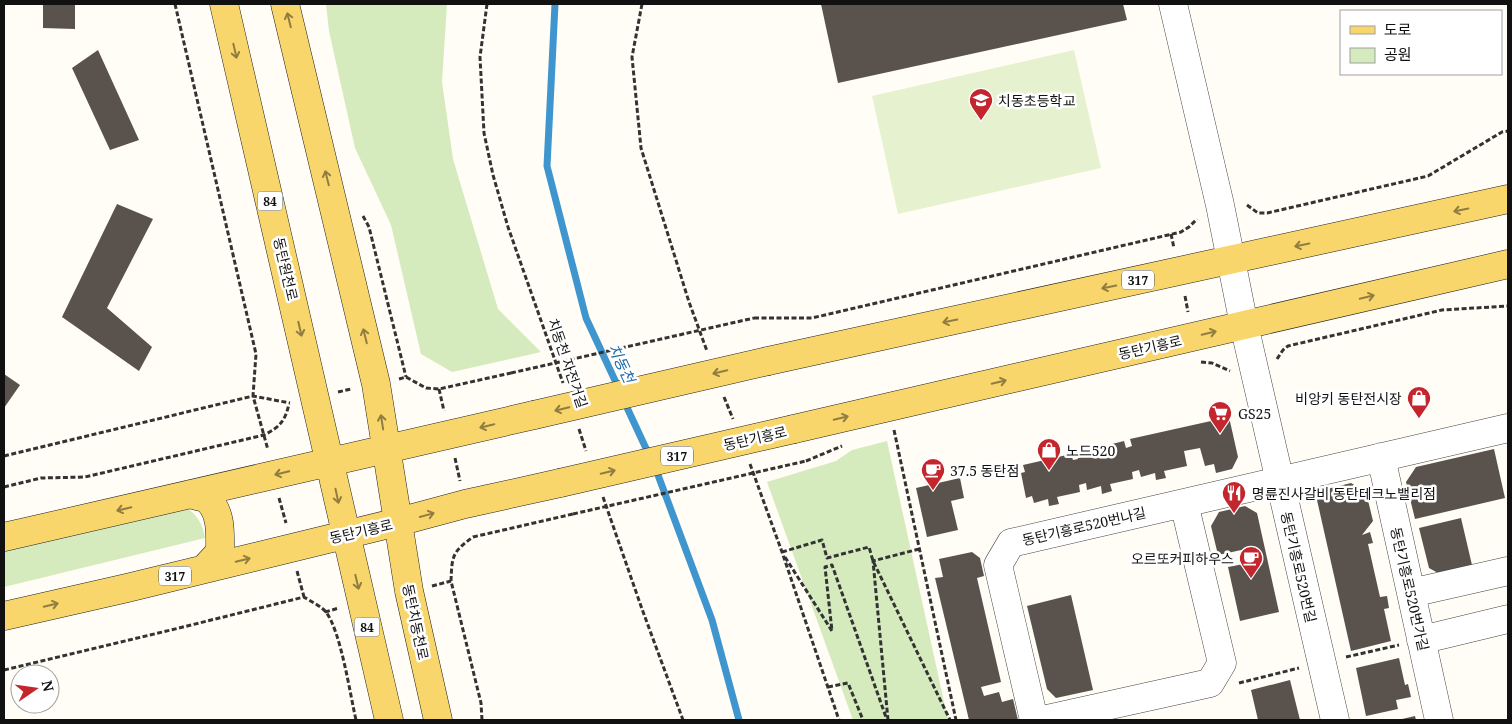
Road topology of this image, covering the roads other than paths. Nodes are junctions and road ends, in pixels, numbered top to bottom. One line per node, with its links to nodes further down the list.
1 (224, 4): 11 (main road, 동탄원천로 / 84, one-way to 11)
2 (285, 4): 9 (main road, one-way to 2)
3 (1173, 4): 5 (street, 동탄기흥로520번길)
4 (1508, 200): 5 (main road, 317, one-way to 5)
5 (1231, 260): 7 (street, 동탄기흥로520번길); 9 (main road, 317, one-way to 9, bridge)
6 (1508, 264): 7 (main road, 동탄기흥로 / 317, one-way to 6)
7 (1244, 325): 12 (street, 동탄기흥로520번길); 15 (main road, 동탄기흥로 / 317, one-way to 7, bridge)
8 (1508, 428): 10 (street)
9 (387, 448): 11 (main road, 317); 15 (main road)
10 (1381, 457): 12 (street); 20 (street, 동탄기흥로520번가길)
11 (330, 462): 13 (main road, 317, one-way to 13); 16 (main road, 동탄원천로 / 84, one-way to 16)
12 (1279, 480): 14 (street, 동탄기흥로520번나길); 28 (street, 동탄기흥로520번길)
13 (190, 494): 17 (main road, 317, one-way to 17); 18 (main road)
14 (1184, 503): 26 (street, 동탄기흥로520번나길); 27 (street)
15 (398, 522): 16 (main road, 동탄기흥로 / 317); 25 (main road, 동탄치동천로)
16 (346, 534): 18 (main road, 동탄기흥로 / 317, one-way to 16); 24 (main road, 84, one-way to 24)
17 (4, 537)
18 (204, 569): 21 (main road, 동탄기흥로 / 317, one-way to 18)
19 (1508, 571): 20 (street)
20 (1411, 593): 23 (street, 동탄기흥로520번가길)
21 (4, 616)
22 (1508, 620): 23 (street)
23 (1421, 640): 29 (street, 동탄기흥로520번가길)
24 (389, 720)
25 (438, 720)
26 (1034, 720)
27 (1043, 720)
28 (1335, 720)
29 (1439, 720)

